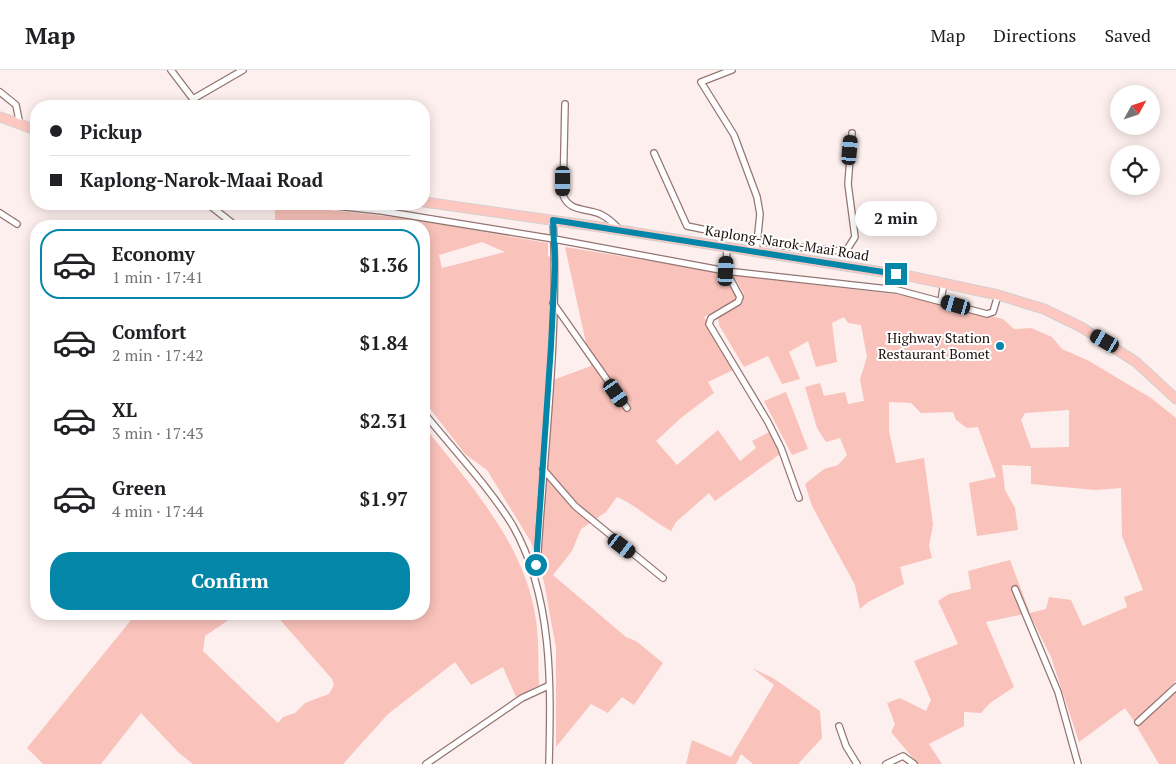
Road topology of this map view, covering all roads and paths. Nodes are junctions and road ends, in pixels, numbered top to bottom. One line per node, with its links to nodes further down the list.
1 (171, 70): 5 (street)
2 (243, 70): 5 (street)
3 (732, 70): 22 (street)
4 (0, 92): 8 (street)
5 (193, 99)
6 (565, 104): 20 (street)
7 (0, 117): 8 (highway)
8 (20, 125): 9 (highway)
9 (30, 128)
10 (852, 133): 22 (street)
11 (654, 153): 22 (street)
12 (430, 203): 18 (highway, Kaplong-Narok-Maai Road)
13 (216, 210): 17 (street)
14 (373, 210): 15 (street)
15 (382, 211): 21 (street)
16 (0, 214): 19 (street)
17 (228, 220)
18 (553, 220): 20 (highway, Kaplong-Narok-Maai Road); 21 (street)
19 (16, 224)
20 (620, 230): 23 (highway, Kaplong-Narok-Maai Road)
21 (554, 239): 25 (street); 29 (street)
22 (757, 240): 24 (street)
23 (727, 248): 24 (highway, Kaplong-Narok-Maai Road); 25 (street)
24 (756, 252): 26 (highway, Kaplong-Narok-Maai Road)
25 (726, 271): 28 (street); 34 (street)
26 (944, 282): 27 (highway, Kaplong-Narok-Maai Road); 28 (street)
27 (998, 295): 28 (street); 30 (highway, Kaplong-Narok-Maai Road)
28 (941, 301)
29 (553, 303): 31 (street); 33 (street)
30 (1176, 399)
31 (627, 408)
32 (430, 420): 35 (street)
33 (543, 469): 35 (street); 36 (street)
34 (799, 498)
35 (534, 578): 38 (street)
36 (663, 578)
37 (1016, 588): 47 (street)
38 (548, 686): 42 (street); 43 (street)
39 (1176, 687): 40 (street)
40 (1138, 722)
41 (839, 726): 44 (street)
42 (426, 764)
43 (549, 764)
44 (857, 764)
45 (886, 764): 46 (street)
46 (914, 764)
47 (1078, 764)

